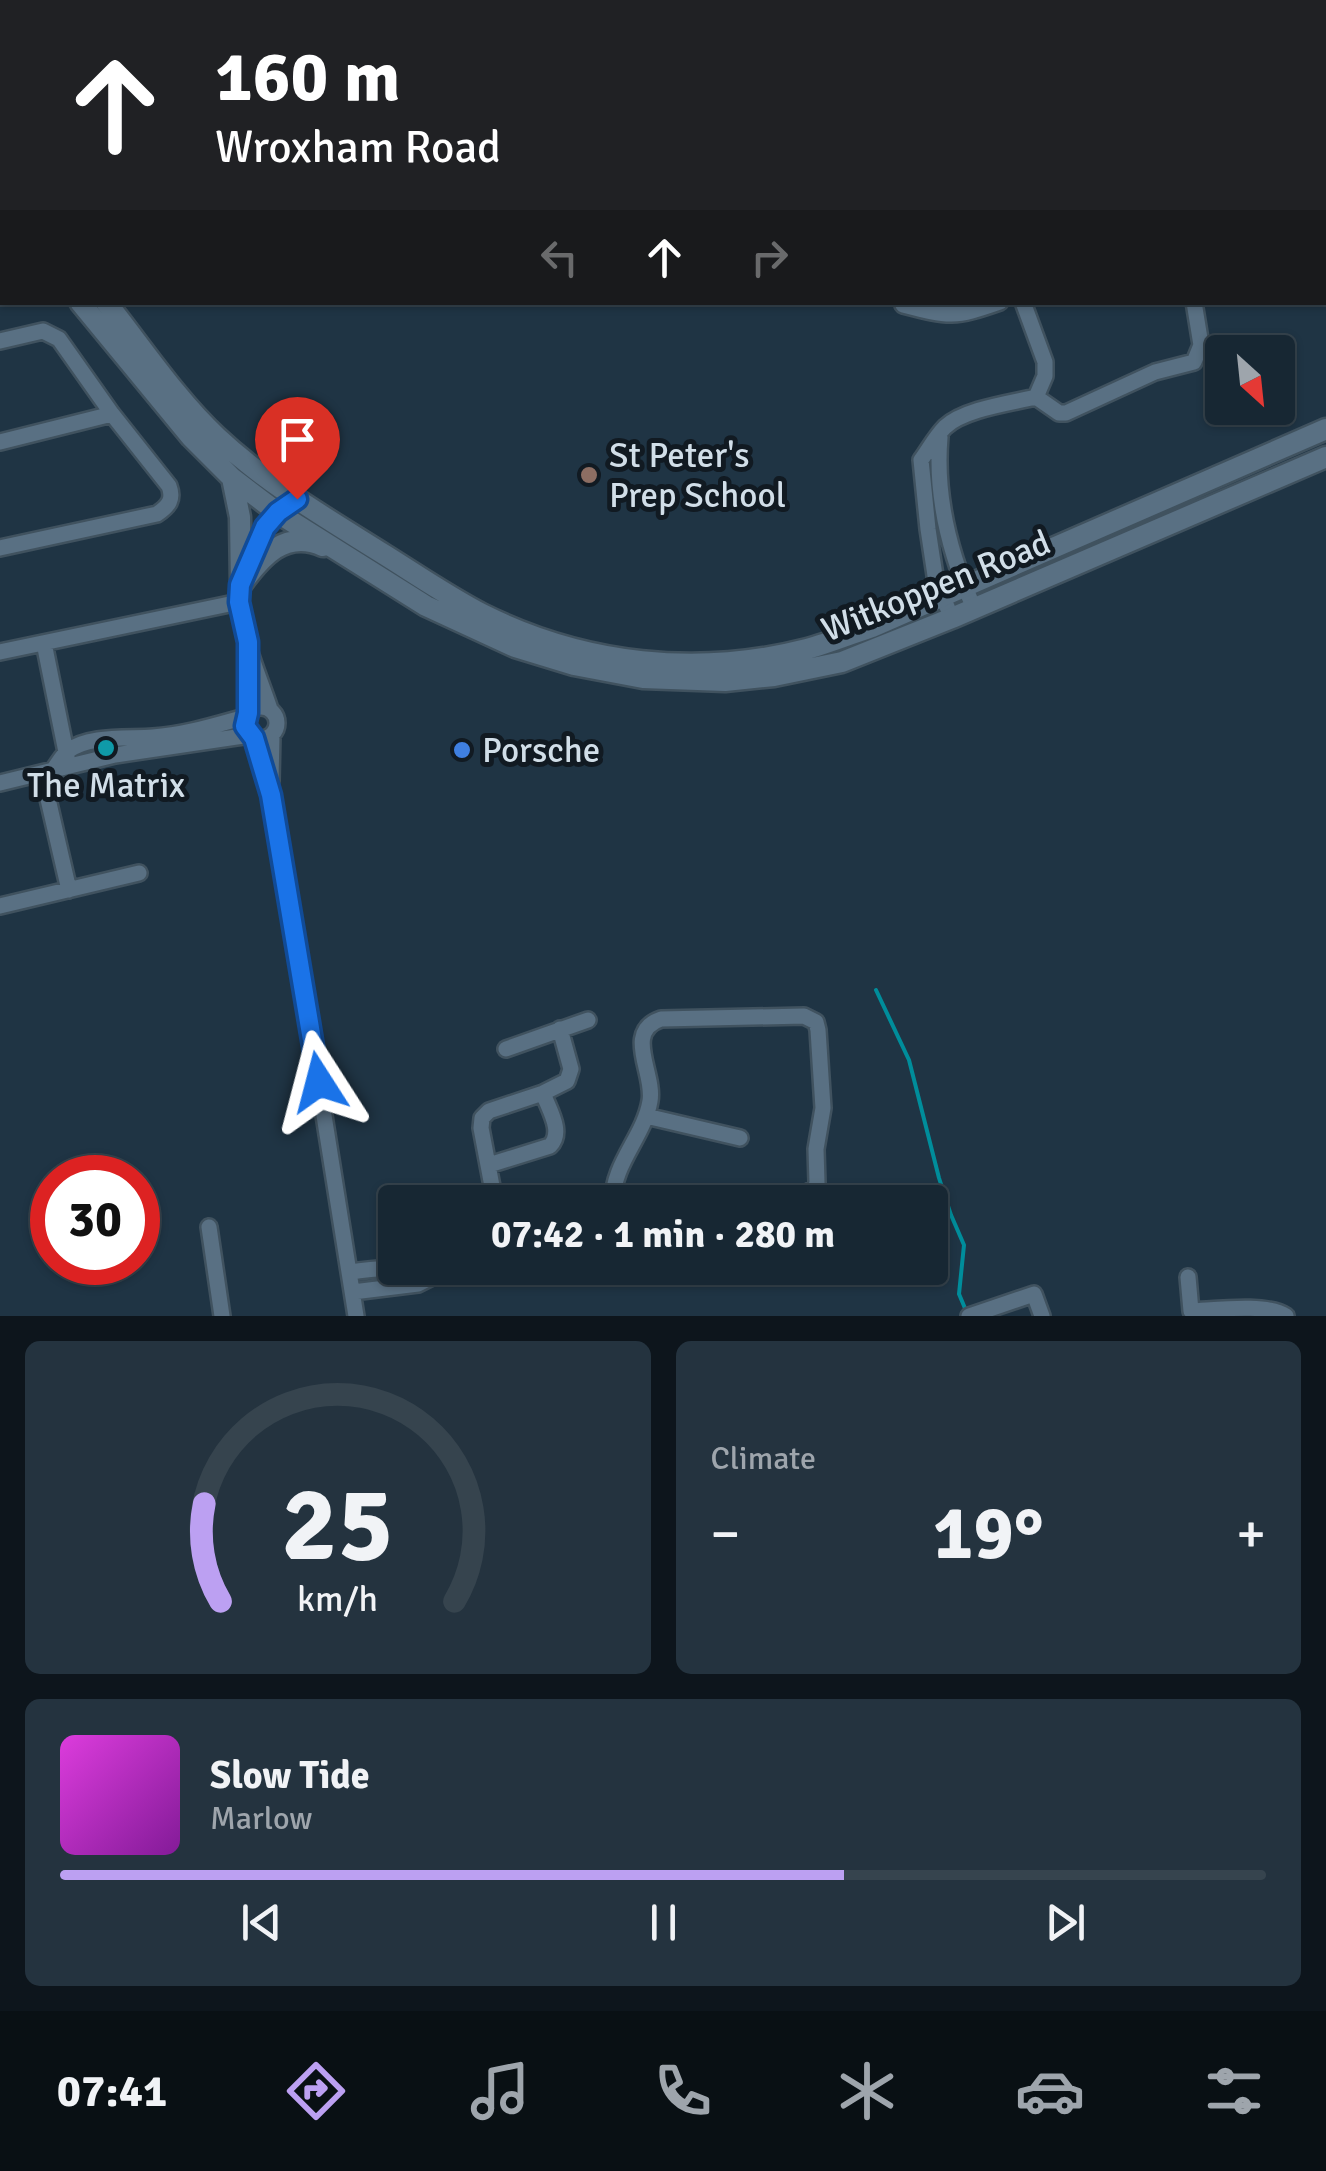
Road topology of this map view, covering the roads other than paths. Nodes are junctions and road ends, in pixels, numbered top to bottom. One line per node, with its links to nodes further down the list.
1 (82, 305): 16 (main road, Witkoppen Road)
2 (108, 305): 19 (main road, Witkoppen Road)
3 (903, 305): 4 (street)
4 (990, 305)
5 (1024, 305): 8 (street)
6 (1194, 305): 8 (street)
7 (0, 341): 9 (street)
8 (1036, 397): 11 (street)
9 (112, 414): 12 (street); 21 (street)
10 (1326, 428): 23 (main road, Witkoppen Road)
11 (940, 433): 17 (street); 18 (street)
12 (0, 442)
13 (1326, 457): 14 (main road, Witkoppen Road)
14 (1299, 469): 15 (main road); 26 (main road, Witkoppen Road)
15 (1326, 472)
16 (232, 478): 20 (main road, Witkoppen Road); 24 (main road)
17 (924, 496): 18 (street); 25 (street)
18 (942, 496): 23 (street)
19 (297, 499): 20 (street); 32 (main road, Witkoppen Road)
20 (278, 512): 22 (main road, Witkoppen Road); 24 (street)
21 (0, 548)
22 (348, 557): 24 (main road); 32 (main road, Witkoppen Road)
23 (964, 587): 25 (main road, Witkoppen Road); 26 (street)
24 (240, 594): 28 (street); 29 (street)
25 (942, 596): 27 (street); 31 (main road, Witkoppen Road)
26 (974, 608): 27 (main road, Witkoppen Road)
27 (952, 618): 31 (main road, Witkoppen Road)
28 (248, 642): 33 (street); 34 (street)
29 (44, 643): 30 (street); 37 (street)
30 (0, 652)
31 (810, 659): 32 (main road, Witkoppen Road)
32 (772, 666)
33 (270, 709): 34 (street); 35 (street)
34 (246, 715): 36 (street); 37 (street)
35 (272, 735): 36 (street); 39 (street)
36 (252, 736): 37 (street); 39 (street)
37 (57, 765): 38 (street); 41 (street)
38 (0, 782)
39 (271, 795): 55 (street)
40 (140, 873): 41 (street)
41 (69, 890): 42 (street)
42 (0, 906)
43 (588, 1020): 44 (street)
44 (560, 1029): 45 (street); 46 (street)
45 (506, 1049)
46 (542, 1094): 49 (street); 49 (street)
47 (646, 1116): 48 (street); 51 (street); 52 (street)
48 (740, 1138)
49 (489, 1165): 50 (street)
50 (492, 1185)
51 (614, 1185)
52 (816, 1185)
53 (209, 1226): 61 (street)
54 (378, 1269): 55 (street)
55 (349, 1272): 58 (street)
56 (1188, 1278): 60 (street)
57 (410, 1285): 58 (street)
58 (353, 1292): 62 (street)
59 (1026, 1296): 63 (street); 64 (street); 65 (street)
60 (1190, 1314): 66 (street)
61 (222, 1316)
62 (356, 1316)
63 (970, 1316)
64 (1022, 1316)
65 (1042, 1316)
66 (1286, 1316)

